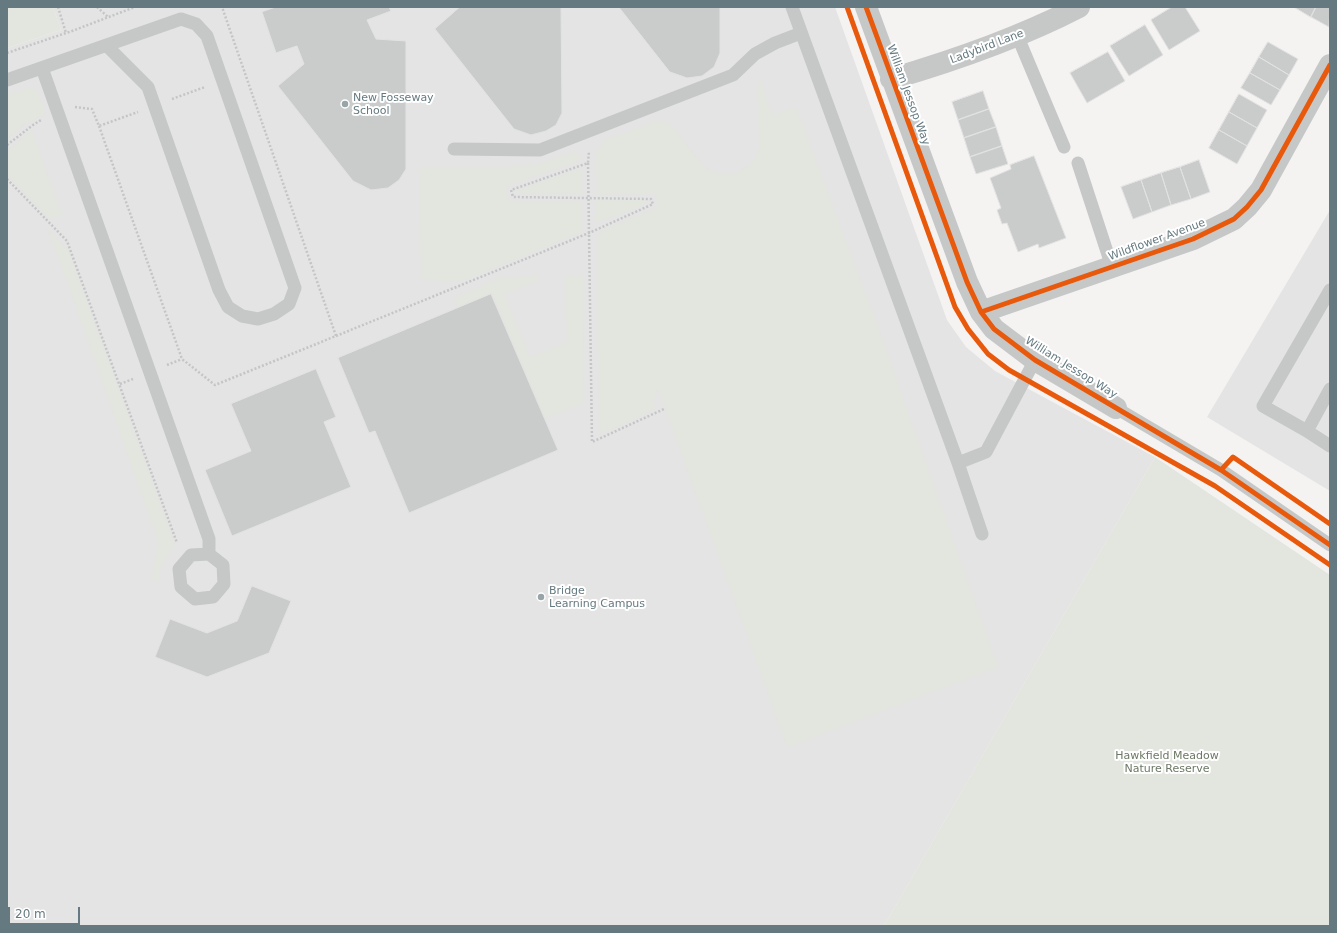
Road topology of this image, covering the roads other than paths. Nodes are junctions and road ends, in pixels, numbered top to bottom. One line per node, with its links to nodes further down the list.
1 (792, 7): 4 (lane)
2 (866, 7): 9 (street, William Jessop Way)
3 (1079, 7): 5 (street, Ladybird Lane)
4 (801, 33): 12 (lane); 22 (lane)
5 (1017, 35): 9 (street, Ladybird Lane); 11 (lane)
6 (107, 46): 6 (lane); 8 (lane)
7 (1330, 65): 14 (street, Wildflower Avenue)
8 (42, 68): 10 (lane); 25 (lane)
9 (891, 79): 16 (street, William Jessop Way)
10 (7, 80)
11 (1064, 147)
12 (454, 149)
13 (1078, 164): 14 (lane)
14 (1112, 267): 16 (street, Wildflower Avenue)
15 (1330, 290): 20 (lane)
16 (981, 312): 17 (street, William Jessop Way)
17 (1035, 360): 19 (street, William Jessop Way); 22 (lane)
18 (1330, 389): 20 (lane)
19 (1116, 408): 24 (lane, William Jessop Way)
20 (1307, 432): 21 (lane)
21 (1330, 446)
22 (958, 463): 23 (lane)
23 (982, 534)
24 (1330, 545)
25 (210, 554)

